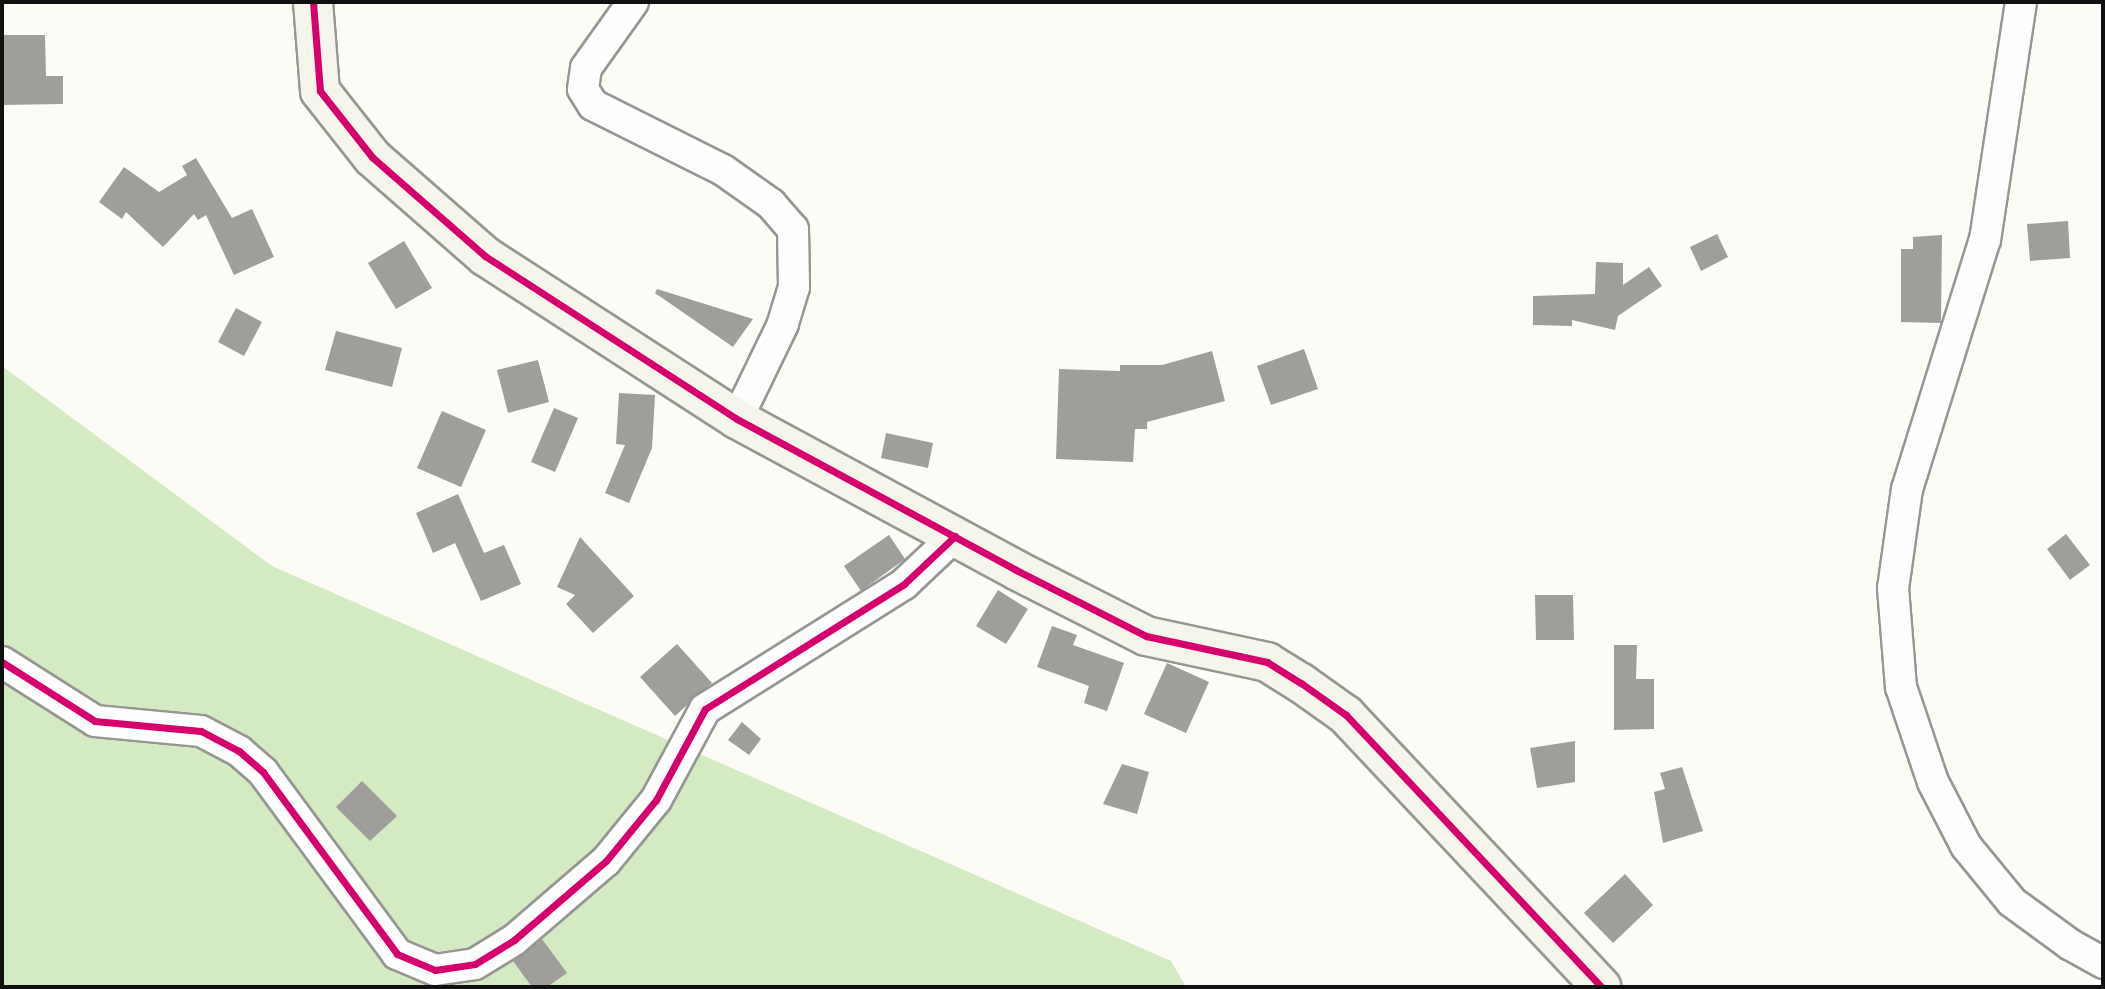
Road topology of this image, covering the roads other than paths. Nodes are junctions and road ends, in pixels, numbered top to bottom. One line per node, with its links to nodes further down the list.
1 (313, 2): 4 (street)
2 (633, 2): 4 (street)
3 (2021, 2): 7 (street)
4 (737, 419): 5 (street)
5 (955, 536): 6 (street); 8 (street)
6 (2, 662)
7 (2103, 963)
8 (1601, 987)

